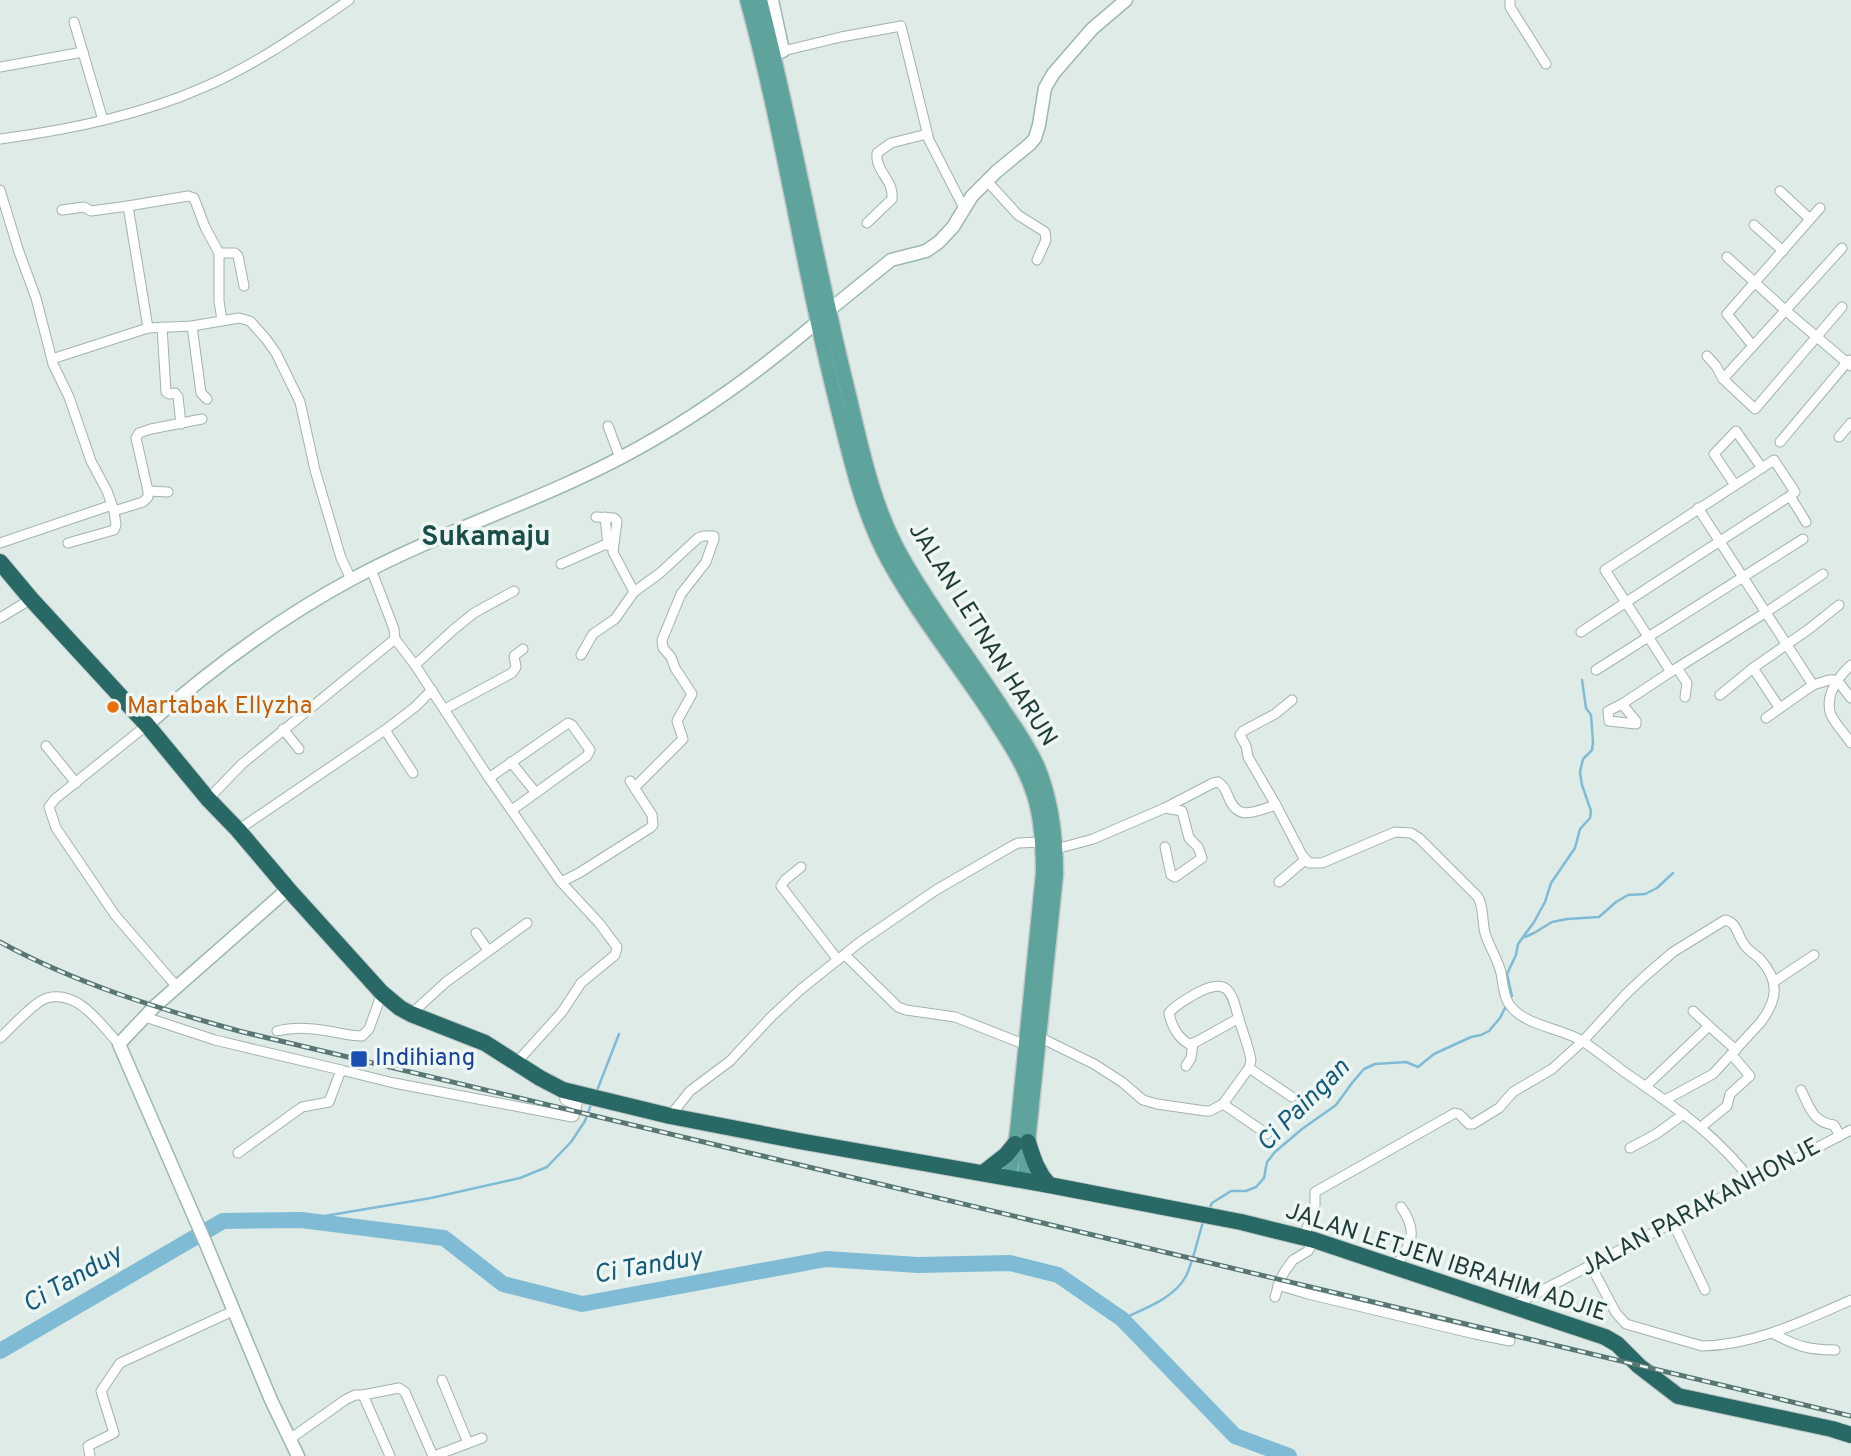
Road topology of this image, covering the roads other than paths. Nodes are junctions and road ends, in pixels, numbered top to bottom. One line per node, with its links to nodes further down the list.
1 (349, 0): 12 (street)
2 (747, 0): 9 (main road, JALAN LETNAN HARUN)
3 (760, 0): 9 (main road, JALAN LETNAN HARUN)
4 (772, 0): 9 (street)
5 (1126, 0): 15 (street)
6 (1510, 0): 10 (street)
7 (74, 22): 8 (street)
8 (83, 52): 11 (street); 12 (street)
9 (773, 54): 13 (street); 34 (main road, JALAN LETNAN HARUN); 36 (main road, JALAN LETNAN HARUN)
10 (1546, 64)
11 (0, 68)
12 (103, 120): 14 (street)
13 (927, 134): 19 (street); 23 (street)
14 (0, 139)
15 (987, 181): 19 (street); 29 (street)
16 (0, 190): 43 (street)
17 (1780, 191): 22 (street)
18 (128, 206): 21 (street); 27 (street); 39 (street)
19 (964, 208): 34 (street)
20 (1820, 208): 22 (street)
21 (62, 210)
22 (1810, 219): 26 (street)
23 (867, 223)
24 (1754, 225): 26 (street)
25 (1842, 248): 33 (street)
26 (1783, 251): 30 (street)
27 (219, 253): 31 (street); 35 (street)
28 (1727, 257): 30 (street)
29 (1037, 260)
30 (1756, 283): 33 (street); 41 (street)
31 (244, 286)
32 (1843, 307): 40 (street)
33 (1784, 310): 40 (street); 41 (street)
34 (828, 311): 59 (main road, JALAN LETNAN HARUN)
35 (222, 320): 37 (street); 74 (street)
36 (816, 323): 53 (street); 59 (main road, JALAN LETNAN HARUN)
37 (192, 326): 38 (street); 46 (street)
38 (162, 327): 39 (street); 49 (street)
39 (148, 328): 43 (street)
40 (1817, 336): 44 (street); 45 (street)
41 (1753, 346): 45 (street)
42 (1707, 356): 45 (street)
43 (52, 359): 60 (street)
44 (1850, 362): 52 (street)
45 (1723, 379)
46 (208, 399)
47 (202, 419): 49 (street)
48 (1851, 423): 51 (street)
49 (181, 424): 56 (street)
50 (608, 426): 53 (street)
51 (1839, 436)
52 (1780, 442)
53 (620, 458): 71 (street)
54 (1762, 468): 55 (street); 55 (street); 58 (street)
55 (1735, 485): 61 (street)
56 (148, 491): 57 (street); 60 (street)
57 (167, 492)
58 (1790, 496): 63 (street); 65 (street)
59 (872, 505): 120 (main road, JALAN LETNAN HARUN)
60 (113, 508): 66 (street); 67 (street)
61 (1698, 508): 65 (street); 78 (street)
62 (601, 517): 68 (street)
63 (1806, 522)
64 (1803, 538): 73 (street)
65 (1720, 541): 73 (street); 78 (street)
66 (0, 543)
67 (68, 543)
68 (610, 546): 70 (street); 76 (street)
69 (0, 562): 77 (highway, JALAN LETJEN IBRAHIM ADJIE)
70 (561, 564)
71 (371, 569): 74 (street); 84 (street)
72 (1823, 574): 80 (street)
73 (1742, 577): 80 (street); 83 (street)
74 (351, 579): 104 (street)
75 (514, 590): 88 (street)
76 (635, 592): 87 (street); 125 (street)
77 (31, 598): 81 (street); 104 (highway, JALAN LETJEN IBRAHIM ADJIE)
78 (1626, 602): 82 (street); 83 (street)
79 (1839, 605): 85 (street)
80 (1765, 613): 85 (street); 92 (street)
81 (0, 618)
82 (1581, 632)
83 (1648, 637): 91 (street); 92 (street)
84 (395, 639): 88 (street); 105 (street)
85 (1786, 645): 90 (street); 94 (street)
86 (523, 649): 102 (street)
87 (581, 655)
88 (415, 665): 95 (street)
89 (1851, 665): 93 (street)
90 (1753, 668): 96 (street); 101 (street)
91 (1596, 670)
92 (1674, 670): 97 (street); 100 (street)
93 (1837, 680): 94 (street); 98 (street); 107 (street)
94 (1812, 685): 101 (street)
95 (432, 690): 102 (street); 106 (street)
96 (1720, 695)
97 (1685, 697)
98 (1851, 698)
99 (1292, 699): 116 (street)
100 (1622, 704)
101 (1779, 707): 103 (street)
102 (445, 709): 112 (street)
103 (1766, 718)
104 (147, 725): 113 (street); 115 (highway, JALAN LETJEN IBRAHIM ADJIE)
105 (284, 729): 109 (street); 115 (street)
106 (385, 730): 111 (street); 119 (street)
107 (1851, 743)
108 (46, 746): 113 (street)
109 (299, 749)
110 (511, 762): 112 (street); 114 (street); 114 (street)
111 (413, 773)
112 (489, 778): 118 (street)
113 (76, 783): 134 (street)
114 (536, 793): 118 (street)
115 (208, 799): 119 (highway, JALAN LETJEN IBRAHIM ADJIE)
116 (1276, 805): 117 (street); 122 (street)
117 (1165, 808): 120 (street); 121 (street)
118 (512, 810): 125 (street)
119 (238, 830): 126 (highway, JALAN LETJEN IBRAHIM ADJIE)
120 (1049, 845): 127 (main road, JALAN LETNAN HARUN); 132 (street)
121 (1165, 847)
122 (1305, 860): 124 (street); 144 (street)
123 (801, 867): 132 (street)
124 (1279, 881)
125 (561, 882): 149 (street)
126 (288, 889): 134 (street); 135 (highway, JALAN LETJEN IBRAHIM ADJIE)
127 (1045, 909): 142 (main road, JALAN LETNAN HARUN); 147 (main road, JALAN LETNAN HARUN)
128 (527, 923): 130 (street)
129 (476, 933): 130 (street)
130 (488, 950): 137 (street)
131 (1814, 955): 133 (street)
132 (841, 957): 147 (street); 160 (street)
133 (1775, 981): 144 (street); 148 (street)
134 (177, 987): 138 (street)
135 (382, 993): 137 (highway, JALAN LETJEN IBRAHIM ADJIE); 141 (street)
136 (1693, 1011): 140 (street)
137 (411, 1014): 149 (highway, JALAN LETJEN IBRAHIM ADJIE)
138 (145, 1017): 146 (street); 152 (street)
139 (1239, 1018): 145 (street); 145 (street); 151 (street)
140 (1709, 1026): 148 (street); 153 (street)
141 (277, 1031)
142 (1040, 1037): 158 (street); 165 (main road, JALAN LETNAN HARUN)
143 (0, 1038): 146 (street)
144 (1583, 1041): 153 (street); 174 (street)
145 (1192, 1043): 150 (street)
146 (118, 1044): 182 (street)
147 (1026, 1045): 165 (main road, JALAN LETNAN HARUN)
148 (1734, 1052): 157 (street); 161 (street)
149 (516, 1063): 154 (highway, JALAN LETJEN IBRAHIM ADJIE)
150 (1186, 1066)
151 (1249, 1068): 156 (street); 158 (street)
152 (341, 1070): 154 (street); 167 (street)
153 (1646, 1086): 157 (street)
154 (563, 1090): 160 (highway, JALAN LETJEN IBRAHIM ADJIE)
155 (1801, 1090): 164 (street)
156 (1292, 1097)
157 (1665, 1100): 159 (street)
158 (1223, 1104): 163 (street)
159 (1684, 1114): 161 (street); 166 (street)
160 (670, 1116): 168 (highway, JALAN LETJEN IBRAHIM ADJIE)
161 (1701, 1127): 170 (street)
162 (1851, 1130): 164 (street, JALAN PARAKANHONJE)
163 (1267, 1134)
164 (1840, 1136): 170 (street, JALAN PARAKANHONJE)
165 (1022, 1143): 168 (highway); 169 (main road, JALAN LETNAN HARUN); 171 (highway)
166 (1630, 1148)
167 (238, 1153)
168 (983, 1173): 169 (highway, JALAN LETJEN IBRAHIM ADJIE)
169 (1016, 1179): 171 (highway, JALAN LETJEN IBRAHIM ADJIE)
170 (1752, 1182): 173 (street, JALAN PARAKANHONJE)
171 (1049, 1185): 174 (highway, JALAN LETJEN IBRAHIM ADJIE)
172 (1401, 1207): 176 (street)
173 (1673, 1223): 175 (street, JALAN PARAKANHONJE); 178 (street)
174 (1309, 1239): 176 (highway, JALAN LETJEN IBRAHIM ADJIE); 177 (street)
175 (1591, 1266): 181 (street, JALAN PARAKANHONJE); 183 (street)
176 (1395, 1267): 181 (highway, JALAN LETJEN IBRAHIM ADJIE)
177 (1278, 1284): 179 (street); 184 (street)
178 (1705, 1290)
179 (1275, 1297)
180 (1851, 1300): 183 (street)
181 (1513, 1306): 188 (highway, JALAN LETJEN IBRAHIM ADJIE)
182 (233, 1311): 189 (street); 192 (street)
183 (1772, 1334): 185 (street)
184 (1510, 1341)
185 (1835, 1350)
186 (442, 1380): 191 (street)
187 (363, 1395): 189 (street); 194 (street); 195 (street)
188 (1851, 1435)
189 (290, 1438): 193 (street)
190 (482, 1438): 191 (street)
191 (468, 1443): 195 (street)
192 (90, 1456)
193 (298, 1456)
194 (390, 1456)
195 (433, 1456)

